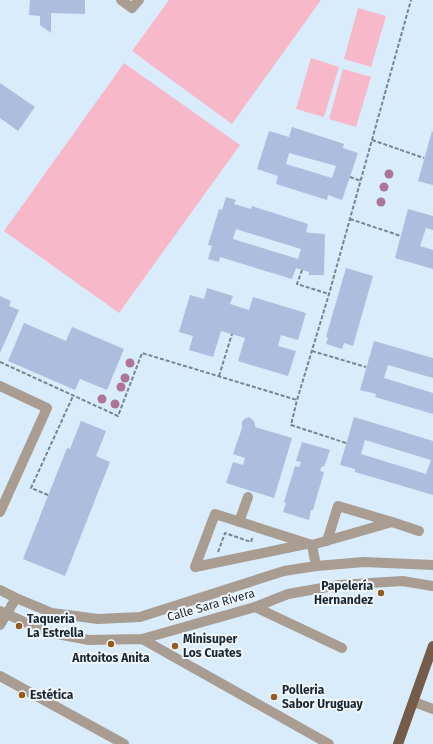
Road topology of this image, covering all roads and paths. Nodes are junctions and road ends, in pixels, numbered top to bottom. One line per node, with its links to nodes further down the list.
1 (121, 0): 3 (street)
2 (411, 0): 4 (path)
3 (135, 4)
4 (372, 140): 5 (path); 7 (path)
5 (424, 158)
6 (350, 177): 7 (path)
7 (361, 181): 8 (path)
8 (350, 219): 9 (path); 11 (path)
9 (401, 236)
10 (302, 270): 11 (path)
11 (329, 294): 13 (path)
12 (232, 334): 16 (path)
13 (312, 351): 15 (path); 19 (path)
14 (0, 362): 18 (path)
15 (366, 367)
16 (219, 376): 18 (path); 19 (path)
17 (0, 386): 23 (street)
18 (73, 396): 21 (path)
19 (297, 400): 20 (path)
20 (346, 443)
21 (48, 495)
22 (248, 497): 24 (street)
23 (0, 512)
24 (239, 522): 26 (street); 30 (street)
25 (392, 522): 27 (street); 28 (street); 28 (street)
26 (256, 528): 29 (street); 30 (path)
27 (419, 531)
28 (327, 541): 29 (street)
29 (309, 544): 30 (street); 32 (street)
30 (214, 563)
31 (433, 565): 32 (street, Calle Sara Rivera)
32 (316, 566): 35 (street, Calle Sara Rivera)
33 (433, 586): 36 (street, Calle Sara Rivera)
34 (0, 590): 35 (street, Calle Sara Rivera)
35 (16, 598): 37 (street)
36 (255, 607): 39 (street, Calle Sara Rivera); 41 (street)
37 (3, 612): 38 (street); 39 (street, Calle Sara Rivera)
38 (0, 625)
39 (142, 639): 46 (street)
40 (433, 646): 43 (main road)
41 (342, 648)
42 (0, 676): 45 (street)
43 (414, 702): 44 (street); 47 (main road)
44 (433, 709)
45 (124, 744)
46 (329, 744)
47 (398, 744)

